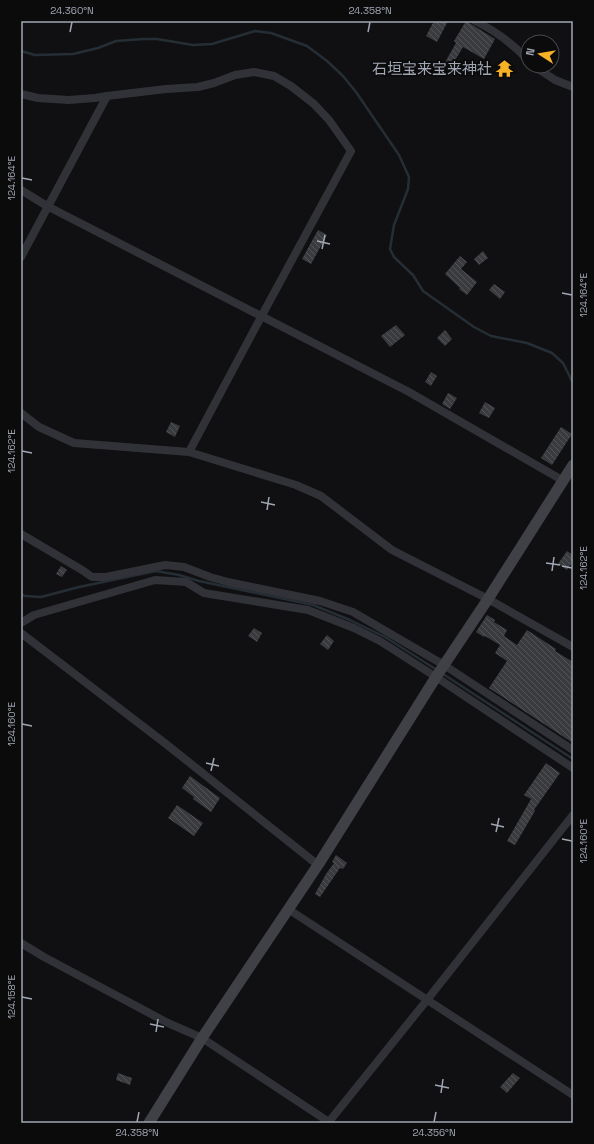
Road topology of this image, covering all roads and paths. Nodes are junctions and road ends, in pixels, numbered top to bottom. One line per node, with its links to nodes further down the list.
1 (475, 21): 2 (street)
2 (520, 51)
3 (546, 74): 4 (street)
4 (573, 87)
5 (21, 94): 6 (street)
6 (106, 96): 8 (street); 10 (street)
7 (21, 190): 8 (street)
8 (47, 206): 9 (street); 10 (street)
9 (21, 257)
10 (261, 317): 12 (street); 14 (street)
11 (21, 413): 12 (street)
12 (189, 452): 16 (street)
13 (573, 465): 14 (street)
14 (562, 480): 16 (street)
15 (21, 534): 20 (street)
16 (488, 599): 19 (street); 20 (street)
17 (21, 623): 21 (street)
18 (21, 633): 25 (street)
19 (573, 647)
20 (444, 666): 21 (street); 22 (street)
21 (436, 677): 23 (street); 25 (street)
22 (573, 750)
23 (573, 768)
24 (573, 815): 28 (street)
25 (318, 864): 26 (street)
26 (288, 909): 28 (street); 29 (street)
27 (21, 943): 29 (street)
28 (427, 1000): 30 (street); 32 (street)
29 (202, 1038): 31 (street); 32 (street)
30 (573, 1095)
31 (149, 1123)
32 (329, 1123)

